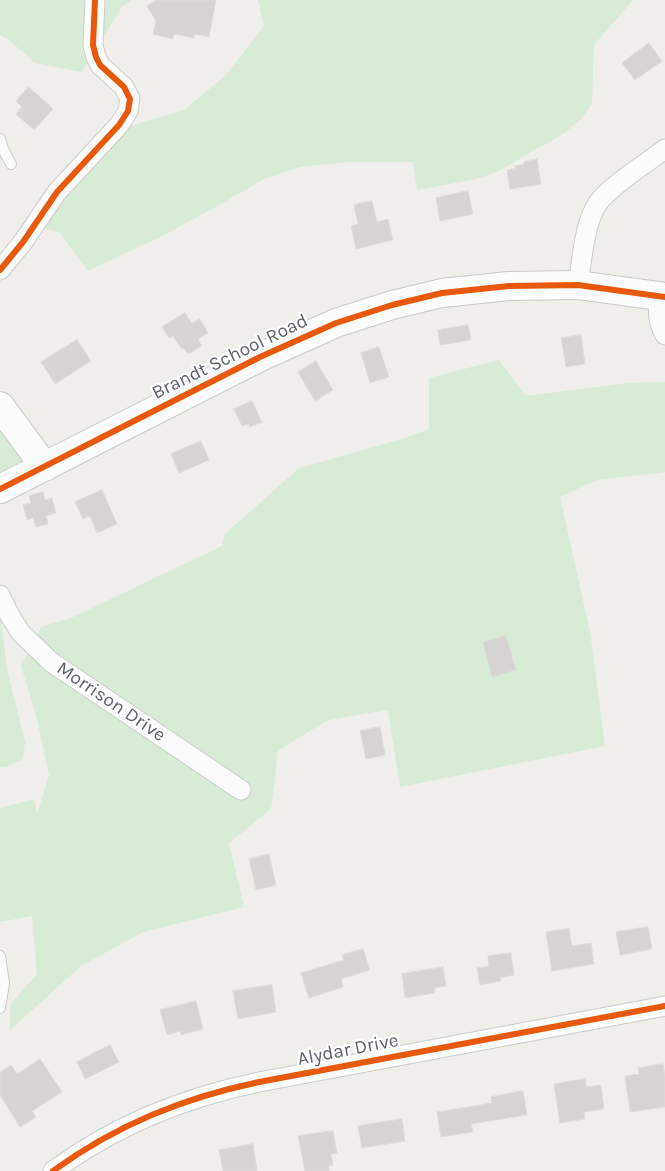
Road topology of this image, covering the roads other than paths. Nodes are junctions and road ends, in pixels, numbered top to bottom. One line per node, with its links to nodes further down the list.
1 (94, 0): 5 (street)
2 (0, 139): 4 (lane)
3 (665, 149): 6 (street)
4 (11, 164)
5 (0, 270)
6 (578, 285): 7 (street, Brandt School Road); 10 (street, Brandt School Road)
7 (662, 296): 8 (street)
8 (665, 335)
9 (0, 406): 10 (street)
10 (45, 467): 11 (street, Brandt School Road)
11 (0, 489)
12 (0, 594): 13 (street, Morrison Drive)
13 (241, 790)
14 (0, 956): 16 (lane)
15 (665, 1006): 17 (street, Alydar Drive)
16 (0, 1008)
17 (54, 1171)

